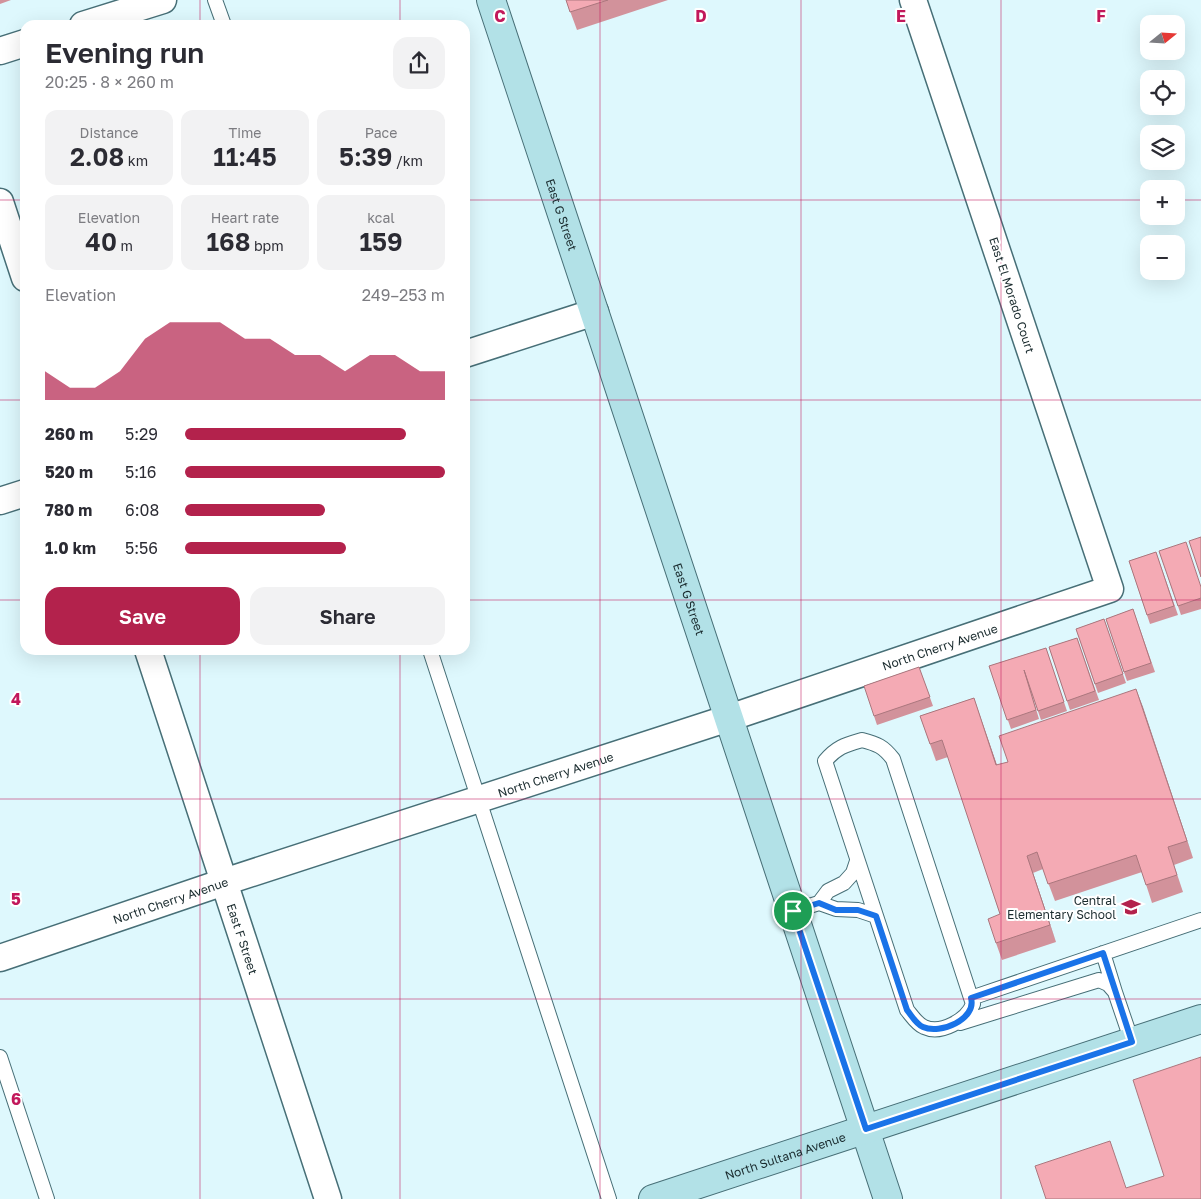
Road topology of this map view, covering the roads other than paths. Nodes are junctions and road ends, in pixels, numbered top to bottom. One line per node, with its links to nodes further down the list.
1 (163, 0): 5 (street)
2 (216, 0): 6 (lane)
3 (491, 0): 11 (street, East G Street)
4 (913, 0): 15 (street, East El Morado Court)
5 (99, 20)
6 (222, 20)
7 (20, 45): 8 (street)
8 (0, 51)
9 (0, 202): 10 (street)
10 (20, 263)
11 (595, 312): 12 (street); 18 (street, East G Street)
12 (470, 352)
13 (20, 495): 14 (street)
14 (0, 501)
15 (1110, 589): 18 (street, North Cherry Avenue)
16 (150, 655): 21 (street, East F Street)
17 (432, 655): 19 (lane)
18 (729, 718): 19 (street, North Cherry Avenue); 23 (street, East G Street)
19 (479, 800): 21 (street, North Cherry Avenue); 37 (lane)
20 (857, 861): 22 (lane); 24 (lane); 29 (lane)
21 (224, 882): 27 (street, North Cherry Avenue); 36 (street, East F Street)
22 (819, 903): 23 (lane); 24 (lane)
23 (793, 911): 34 (street, East G Street)
24 (876, 916): 31 (lane)
25 (1201, 920): 26 (lane)
26 (1103, 953): 28 (lane); 29 (lane)
27 (0, 958)
28 (1115, 992): 31 (lane); 32 (lane)
29 (971, 998): 31 (lane)
30 (1201, 1019): 32 (street, North Sultana Avenue)
31 (952, 1026)
32 (1132, 1042): 34 (street, North Sultana Avenue)
33 (0, 1057): 35 (lane)
34 (866, 1129): 38 (street, North Sultana Avenue); 39 (street, East G Street)
35 (47, 1199)
36 (328, 1199)
37 (609, 1199)
38 (653, 1199)
39 (888, 1199)

